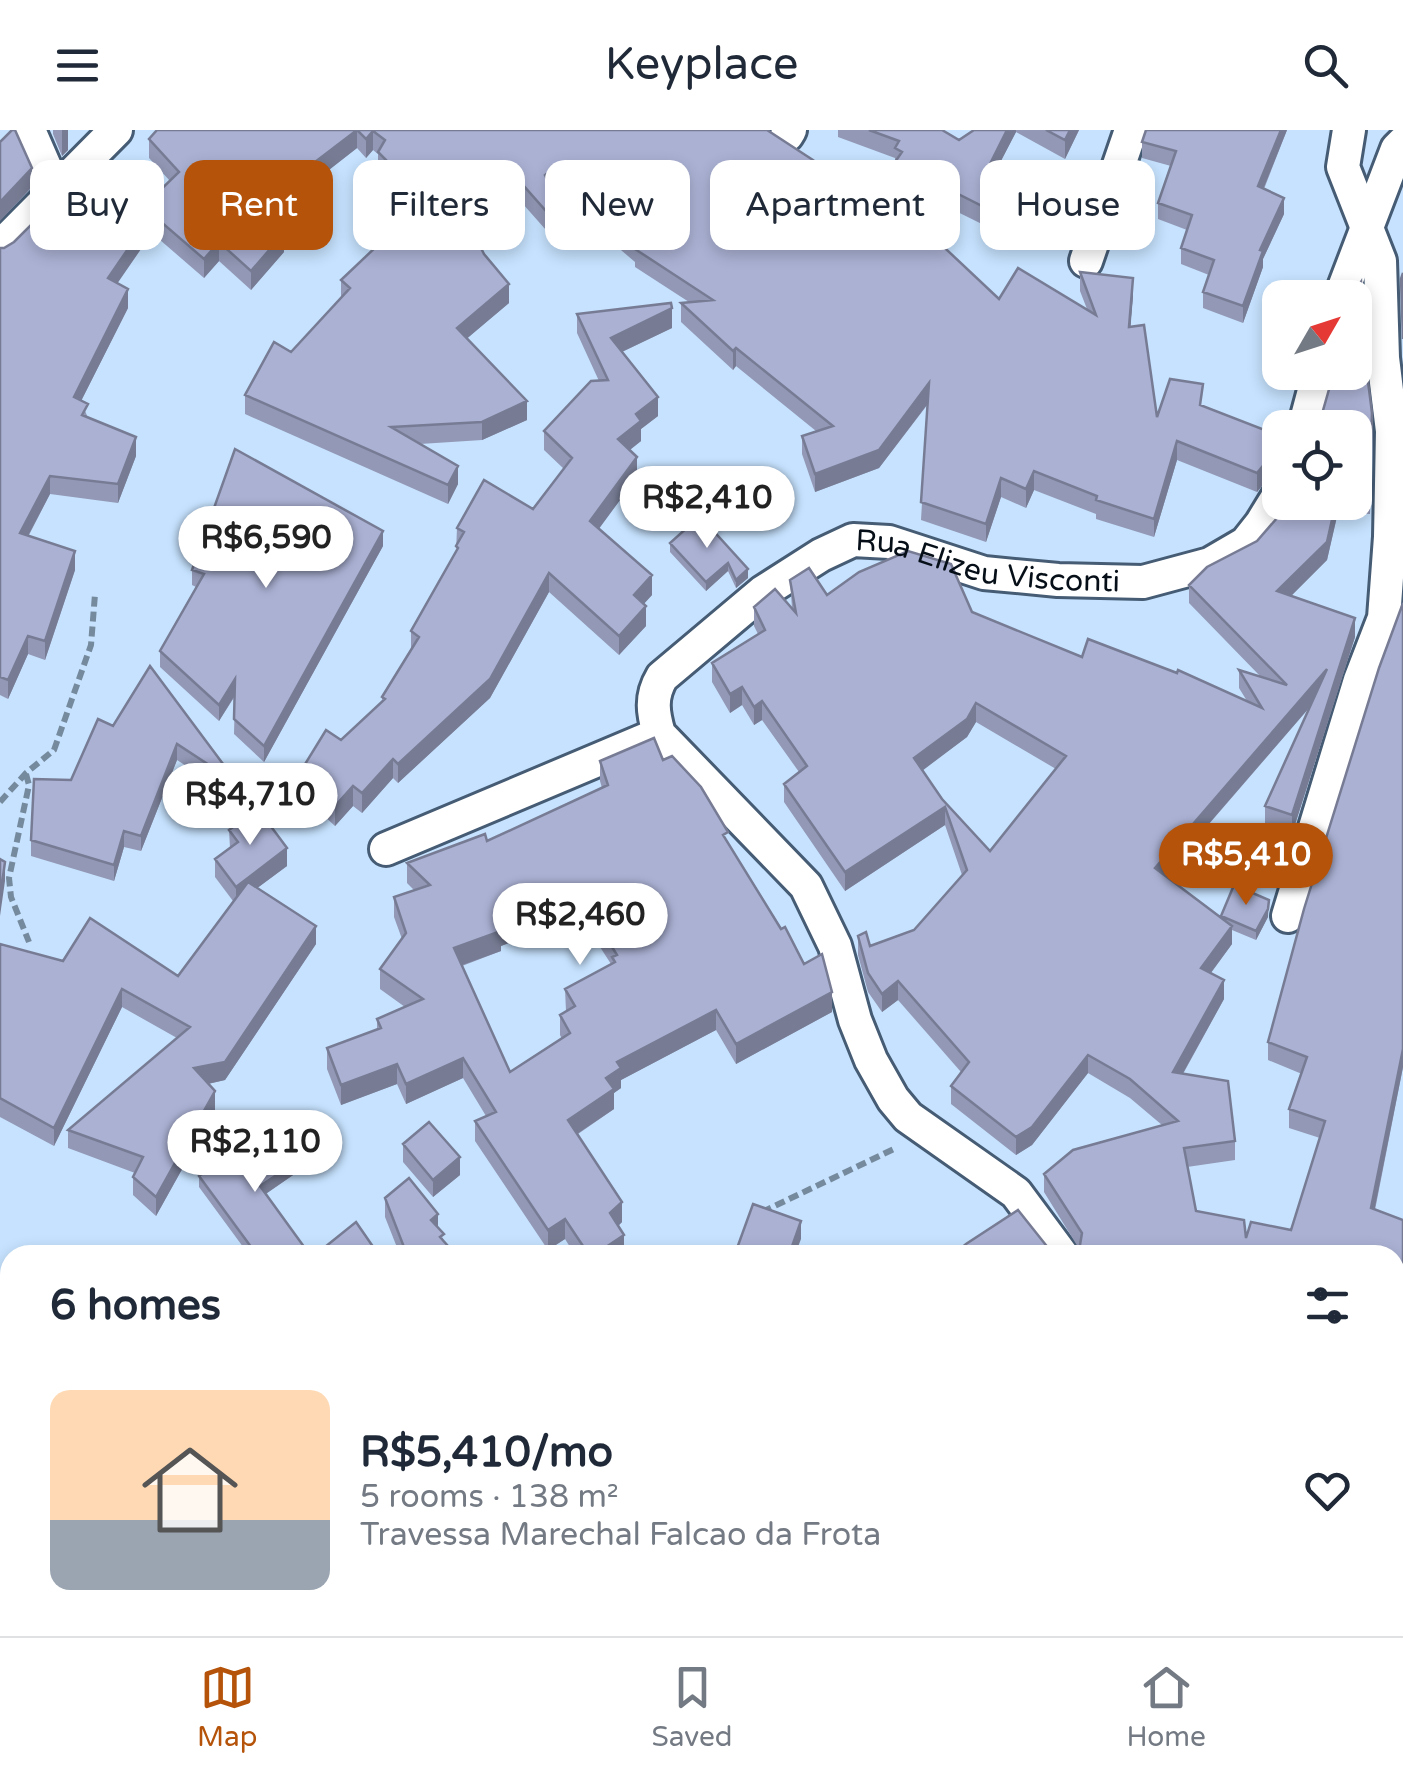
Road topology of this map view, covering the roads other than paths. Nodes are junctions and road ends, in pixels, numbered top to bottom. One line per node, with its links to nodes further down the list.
1 (29, 130): 6 (street)
2 (116, 130): 7 (street)
3 (1132, 130): 11 (street)
4 (1349, 130): 9 (street)
5 (1403, 143): 9 (street)
6 (42, 160)
7 (87, 160)
8 (30, 218): 10 (street)
9 (1369, 227): 12 (street); 16 (street)
10 (0, 247)
11 (1086, 261)
12 (1347, 280)
13 (1263, 520): 14 (street, Rua Elizeu Visconti)
14 (659, 734): 15 (street); 17 (street)
15 (386, 849)
16 (1288, 916)
17 (1055, 1245)

